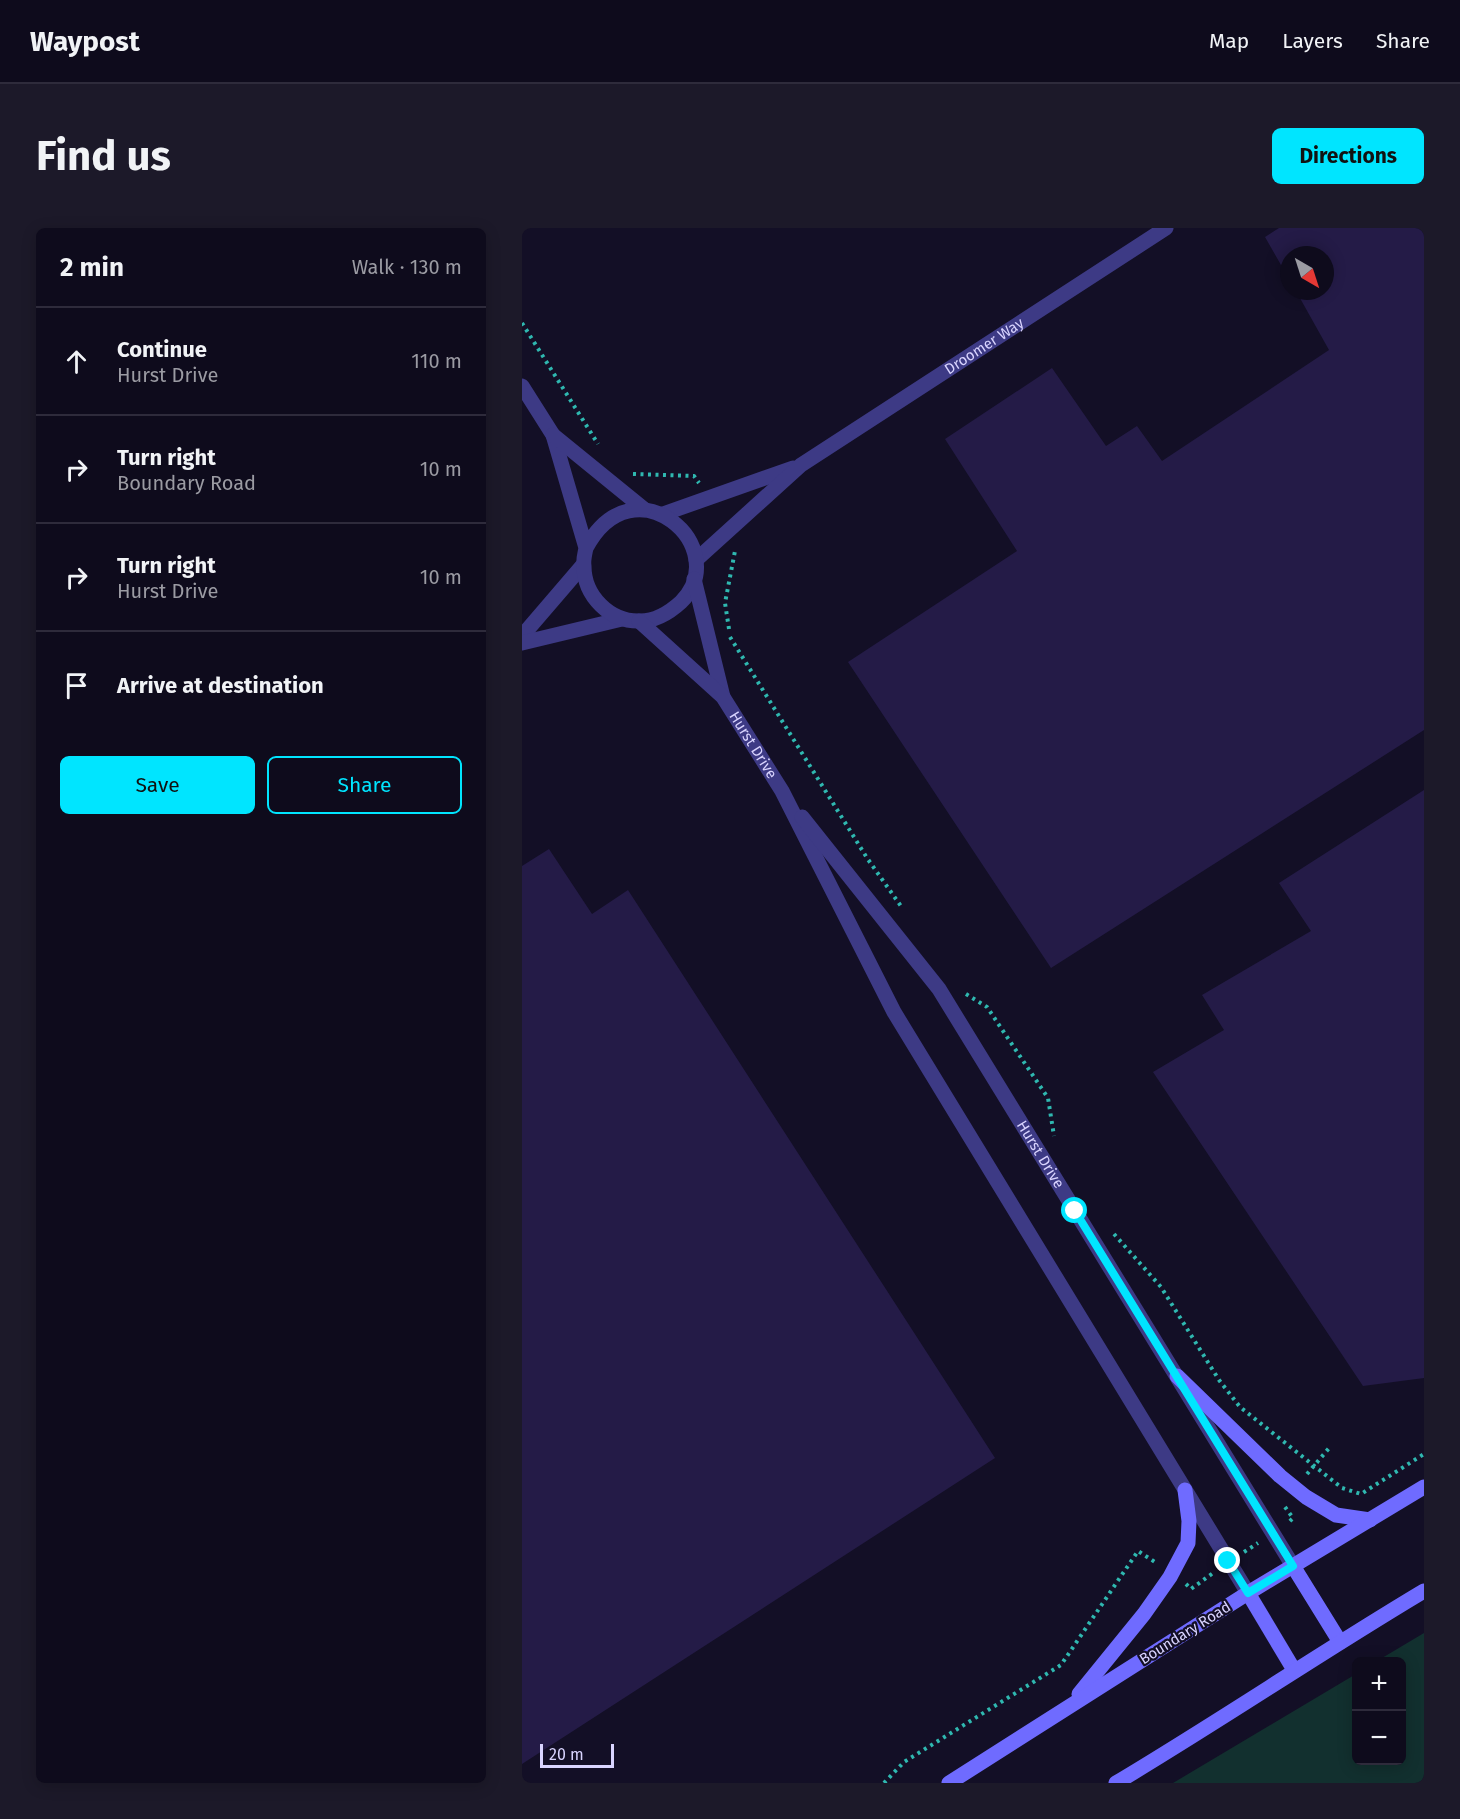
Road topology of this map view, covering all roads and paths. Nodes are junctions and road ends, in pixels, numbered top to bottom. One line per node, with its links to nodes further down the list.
1 (1166, 228): 6 (street, Droomer Way)
2 (522, 323): 5 (path)
3 (522, 386): 4 (street)
4 (553, 435): 9 (street); 12 (street)
5 (603, 450)
6 (801, 465): 8 (street); 11 (street)
7 (624, 470): 8 (path)
8 (708, 498): 10 (street)
9 (644, 509): 10 (street); 12 (street)
10 (663, 514): 13 (street)
11 (729, 529): 13 (street); 22 (path)
12 (586, 548): 14 (street)
13 (696, 560): 15 (street)
14 (584, 565): 16 (street); 18 (street)
15 (694, 579): 17 (street); 20 (street)
16 (622, 619): 17 (street); 19 (street)
17 (639, 621): 20 (street)
18 (522, 636)
19 (522, 644)
20 (723, 697): 21 (street, Hurst Drive)
21 (782, 791): 26 (street, Hurst Drive); 29 (street, Hurst Drive)
22 (908, 915)
23 (961, 991): 24 (path)
24 (1055, 1142)
25 (1109, 1228): 27 (path)
26 (1177, 1376): 30 (main road); 31 (street, Hurst Drive)
27 (1424, 1454)
28 (1424, 1486): 30 (main road, Boundary Road)
29 (1185, 1490): 33 (street, Hurst Drive); 36 (main road)
30 (1370, 1520): 31 (main road, Boundary Road)
31 (1293, 1566): 33 (main road, Boundary Road); 34 (main road)
32 (1424, 1591): 34 (main road)
33 (1248, 1593): 35 (main road); 36 (main road, Boundary Road)
34 (1340, 1642): 35 (main road)
35 (1294, 1670): 38 (main road)
36 (1069, 1706): 37 (main road, Boundary Road)
37 (949, 1783)
38 (1116, 1783)

